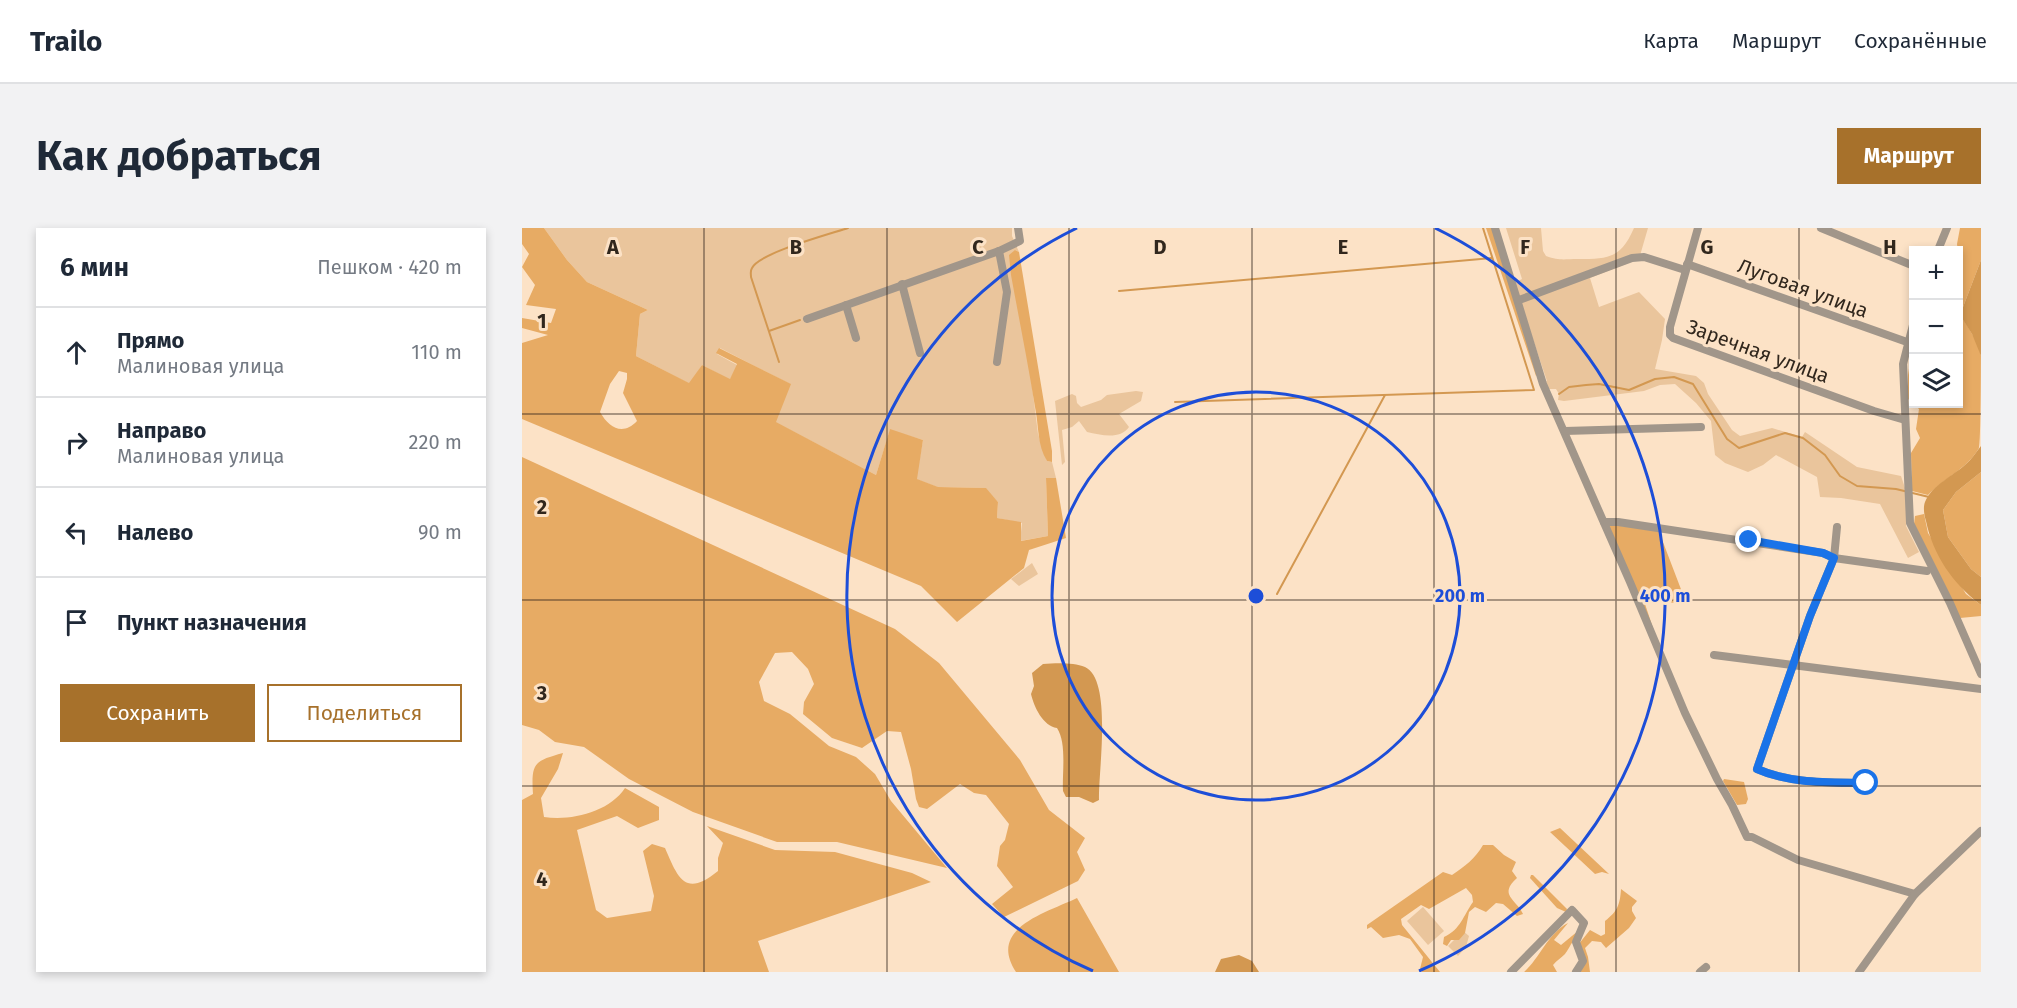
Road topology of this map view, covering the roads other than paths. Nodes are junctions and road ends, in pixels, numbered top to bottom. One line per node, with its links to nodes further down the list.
1 (1018, 228): 7 (street)
2 (1495, 228): 11 (street)
3 (1698, 228): 9 (street)
4 (1821, 228): 8 (street)
5 (1947, 228): 6 (street)
6 (1940, 246)
7 (999, 251): 10 (street); 18 (street)
8 (1909, 264)
9 (1686, 267): 11 (street, Луговая улица); 16 (street, Луговая улица); 19 (street, Заречная улица)
10 (902, 284): 12 (street); 17 (street)
11 (1519, 300): 21 (street)
12 (846, 305): 13 (street); 15 (street)
13 (807, 319)
14 (1909, 336): 16 (street)
15 (856, 338)
16 (1907, 342): 19 (street)
17 (920, 353)
18 (997, 362)
19 (1905, 420): 28 (street)
20 (1701, 428): 21 (street)
21 (1565, 431): 22 (street)
22 (1604, 522): 24 (street); 32 (street)
23 (1838, 527): 24 (street)
24 (1834, 558): 25 (street); 27 (street)
25 (1927, 571)
26 (1714, 655): 27 (street)
27 (1793, 666): 29 (street); 30 (street)
28 (1981, 674)
29 (1981, 689)
30 (1866, 783)
31 (1981, 831): 32 (street)
32 (1915, 894): 35 (street)
33 (1510, 972): 34 (street)
34 (1576, 972)
35 (1859, 972)

